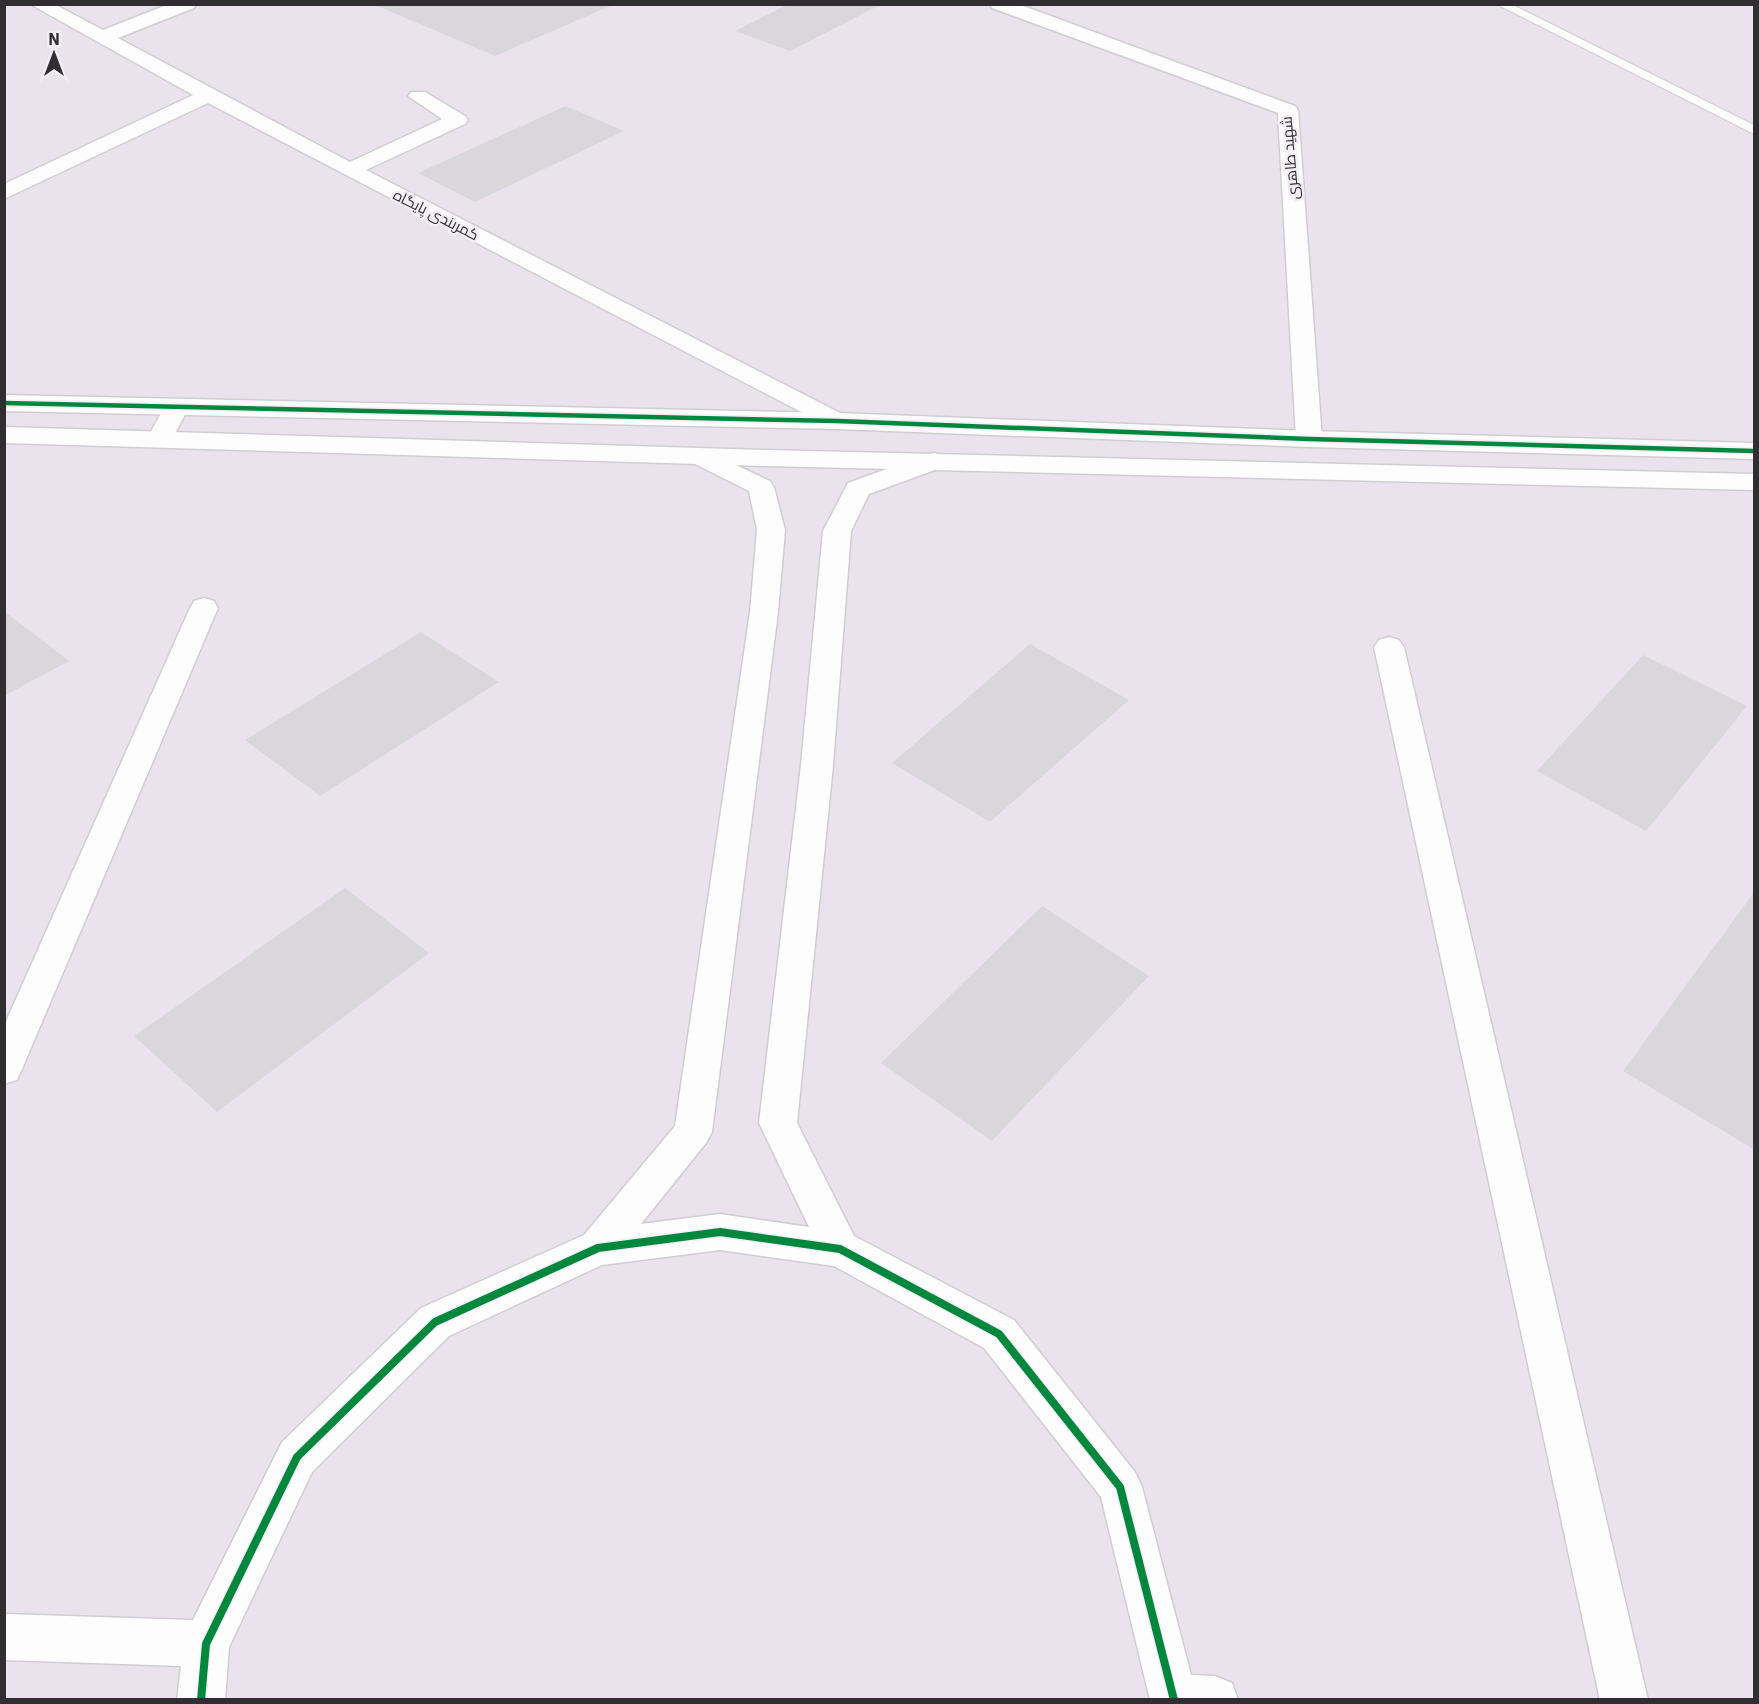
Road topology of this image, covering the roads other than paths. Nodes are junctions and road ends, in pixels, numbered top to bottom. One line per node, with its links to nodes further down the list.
1 (39, 4): 5 (street, کمربندی پایگاه)
2 (186, 4): 5 (street)
3 (999, 4): 16 (street, شهید طاهری)
4 (1501, 4): 8 (lane)
5 (101, 38): 6 (street, کمربندی پایگاه)
6 (208, 95): 9 (street, کمربندی پایگاه); 10 (street)
7 (418, 96): 9 (street)
8 (1755, 130)
9 (349, 170): 13 (street, کمربندی پایگاه)
10 (4, 193)
11 (4, 404): 12 (street)
12 (176, 407): 13 (street); 15 (street)
13 (837, 421): 16 (street)
14 (4, 435): 15 (street)
15 (160, 439): 18 (street)
16 (1309, 439): 17 (street)
17 (1755, 451)
18 (700, 456): 19 (street); 24 (street)
19 (934, 461): 20 (street); 25 (street)
20 (1755, 482)
21 (204, 608): 23 (street)
22 (1389, 647): 30 (street)
23 (4, 1069)
24 (598, 1248): 25 (street); 27 (street)
25 (840, 1249): 28 (street)
26 (4, 1637): 27 (street)
27 (206, 1644): 29 (street)
28 (1187, 1699)
29 (201, 1700)
30 (1624, 1700)

